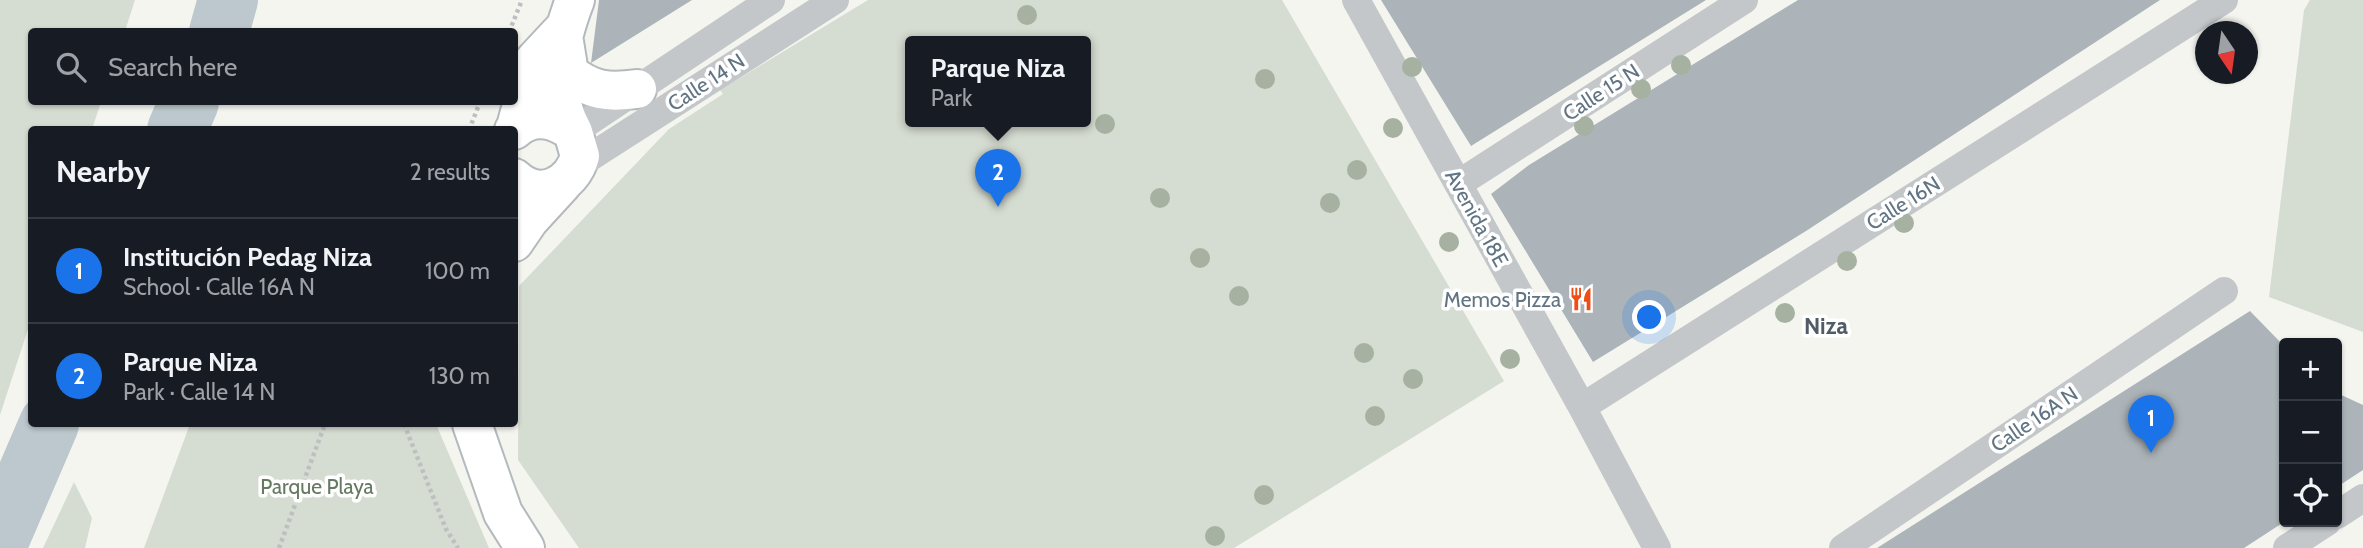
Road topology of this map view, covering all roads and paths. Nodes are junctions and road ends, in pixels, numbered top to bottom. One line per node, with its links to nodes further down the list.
1 (522, 0): 8 (path)
2 (772, 0): 9 (street, Calle 14 N)
3 (835, 0): 14 (street, Calle 14 N)
4 (1356, 0): 16 (street, Avenida 18E)
5 (1744, 0): 16 (street, Calle 15 N)
6 (2224, 0): 19 (street, Calle 16N)
7 (570, 15): 9 (main road); 12 (main road); 14 (main road)
8 (511, 28)
9 (637, 89): 14 (street, Calle 14 N)
10 (479, 105): 11 (path)
11 (471, 126)
12 (516, 126)
13 (518, 126): 14 (main road)
14 (571, 160): 15 (main road); 17 (main road)
15 (518, 180)
16 (1458, 184): 19 (street, Avenida 18E)
17 (518, 235)
18 (2224, 290): 30 (street, Calle 16A N)
19 (1582, 407): 29 (street, Avenida 18E)
20 (323, 427): 26 (path)
21 (405, 427): 27 (path)
22 (473, 427): 28 (main road)
23 (2363, 498): 24 (street)
24 (2342, 512)
25 (2319, 527): 31 (street)
26 (279, 548)
27 (458, 548)
28 (525, 548)
29 (1657, 548)
30 (1843, 548)
31 (2287, 548)

